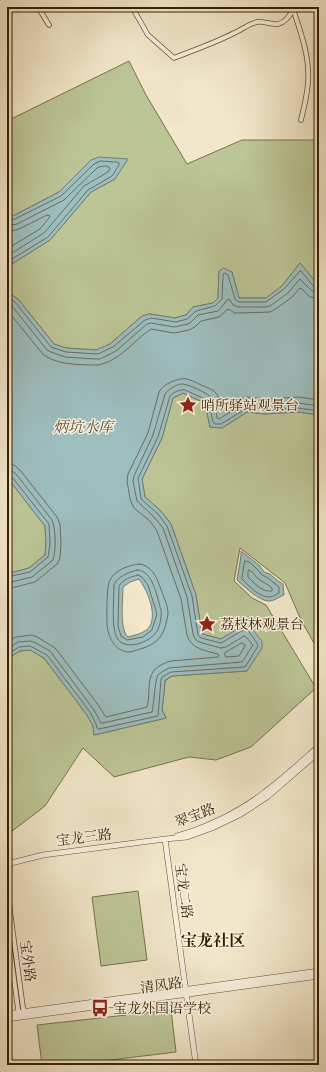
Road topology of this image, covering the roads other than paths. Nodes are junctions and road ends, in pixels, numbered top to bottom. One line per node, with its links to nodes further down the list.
1 (38, 7): 4 (street)
2 (132, 7): 3 (street)
3 (293, 8): 5 (street)
4 (49, 25)
5 (301, 120)
6 (319, 746): 8 (street, 翠宝路)
7 (319, 752): 8 (street, 翠宝路)
8 (165, 839): 9 (street, 宝龙三路); 14 (street, 宝龙二路)
9 (7, 864)
10 (7, 888): 15 (street, 宝外路)
11 (7, 927): 16 (street, 宝外路)
12 (319, 971): 14 (street, 清风路)
13 (319, 976): 14 (street, 清风路)
14 (186, 992): 15 (street, 清风路); 18 (street, 清风路); 19 (street, 宝龙二路)
15 (25, 1012): 16 (street, 清风路)
16 (17, 1013): 17 (street, 清风路)
17 (7, 1014)
18 (7, 1019)
19 (196, 1065)

